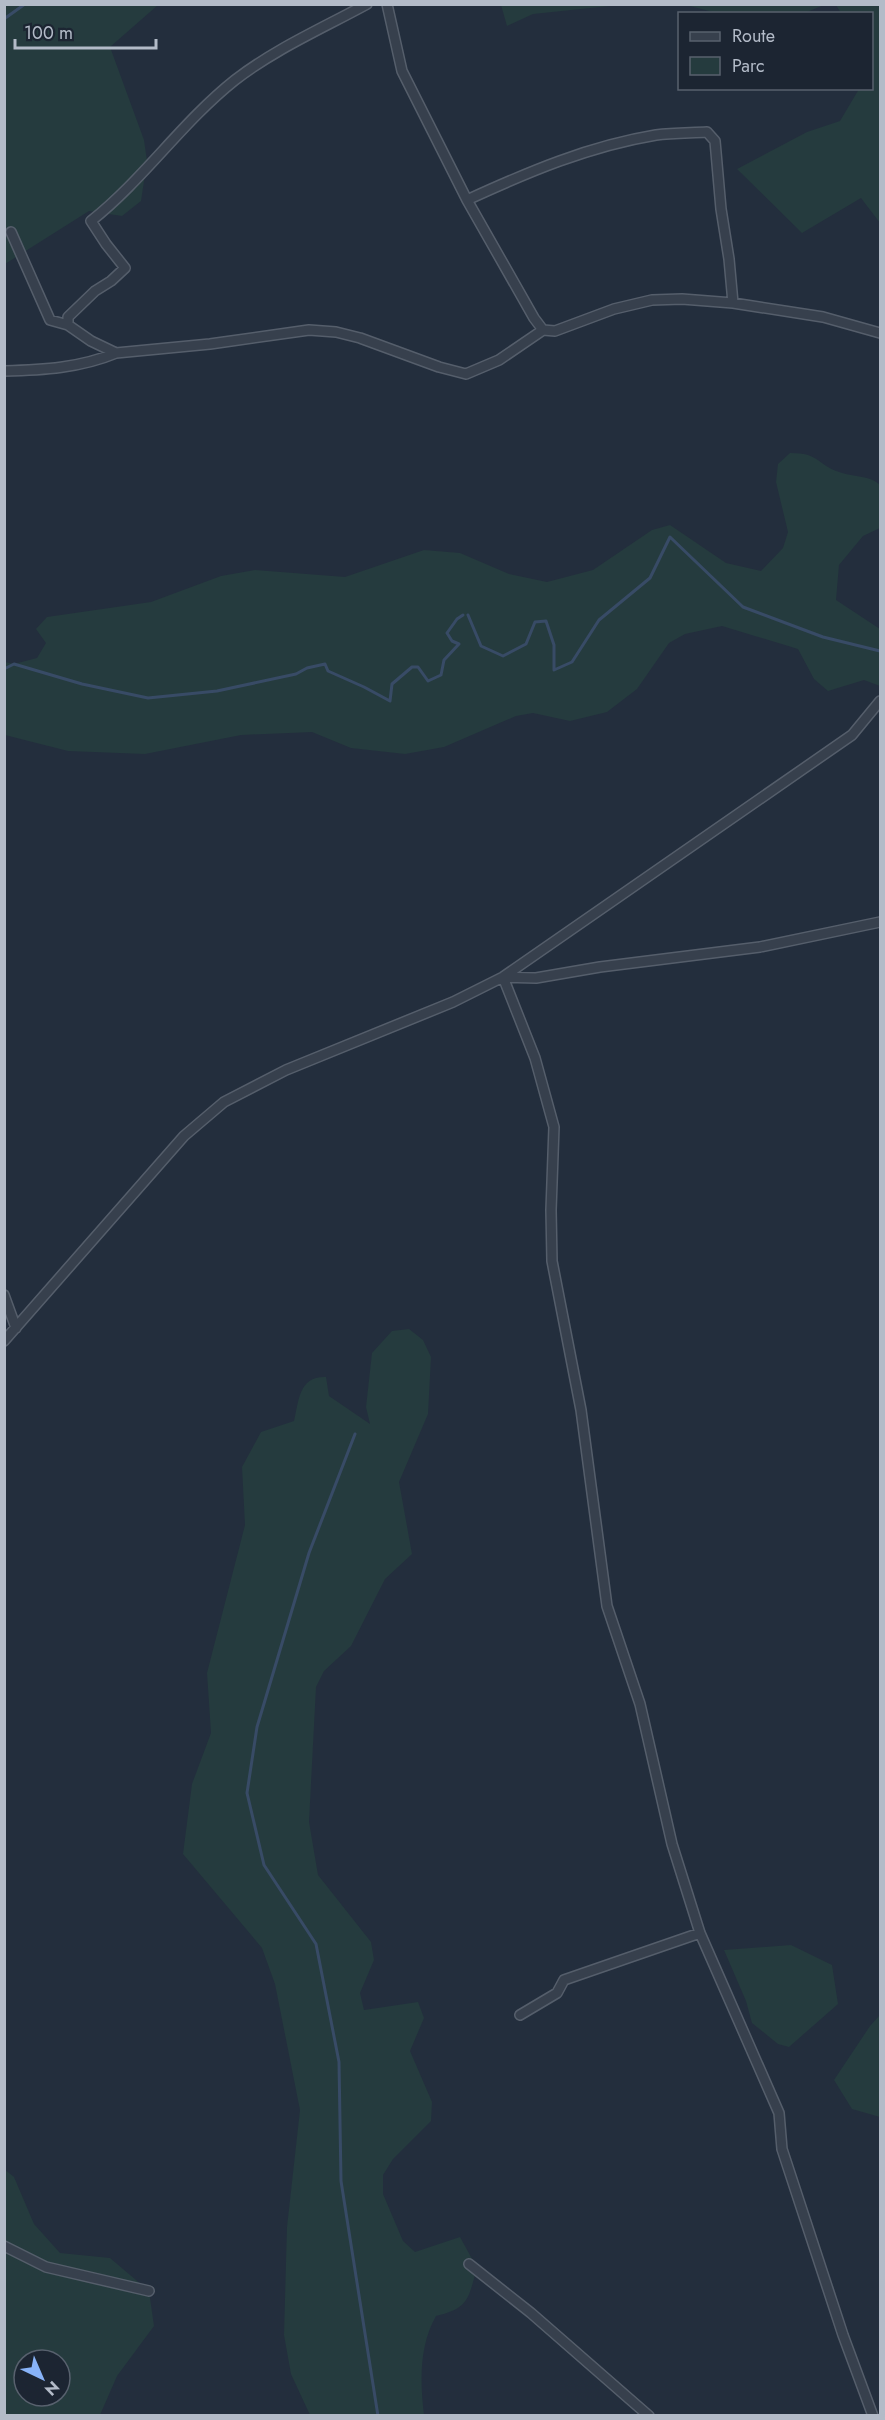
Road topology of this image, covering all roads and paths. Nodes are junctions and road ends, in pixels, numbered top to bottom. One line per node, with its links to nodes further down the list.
1 (367, 4): 6 (street)
2 (387, 4): 3 (street)
3 (467, 200): 5 (street); 7 (street)
4 (11, 232): 6 (street)
5 (733, 303): 7 (street); 8 (street)
6 (68, 325): 9 (street)
7 (543, 330): 9 (street)
8 (880, 333)
9 (116, 353): 10 (street)
10 (4, 371)
11 (880, 701): 13 (street)
12 (880, 922): 13 (street)
13 (503, 977): 15 (street); 17 (street)
14 (4, 1295): 15 (street)
15 (16, 1328): 16 (street)
16 (4, 1341)
17 (700, 1933): 18 (street); 23 (street)
18 (520, 2015)
19 (4, 2246): 21 (street)
20 (469, 2264): 22 (street)
21 (148, 2291)
22 (649, 2415)
23 (873, 2415)

